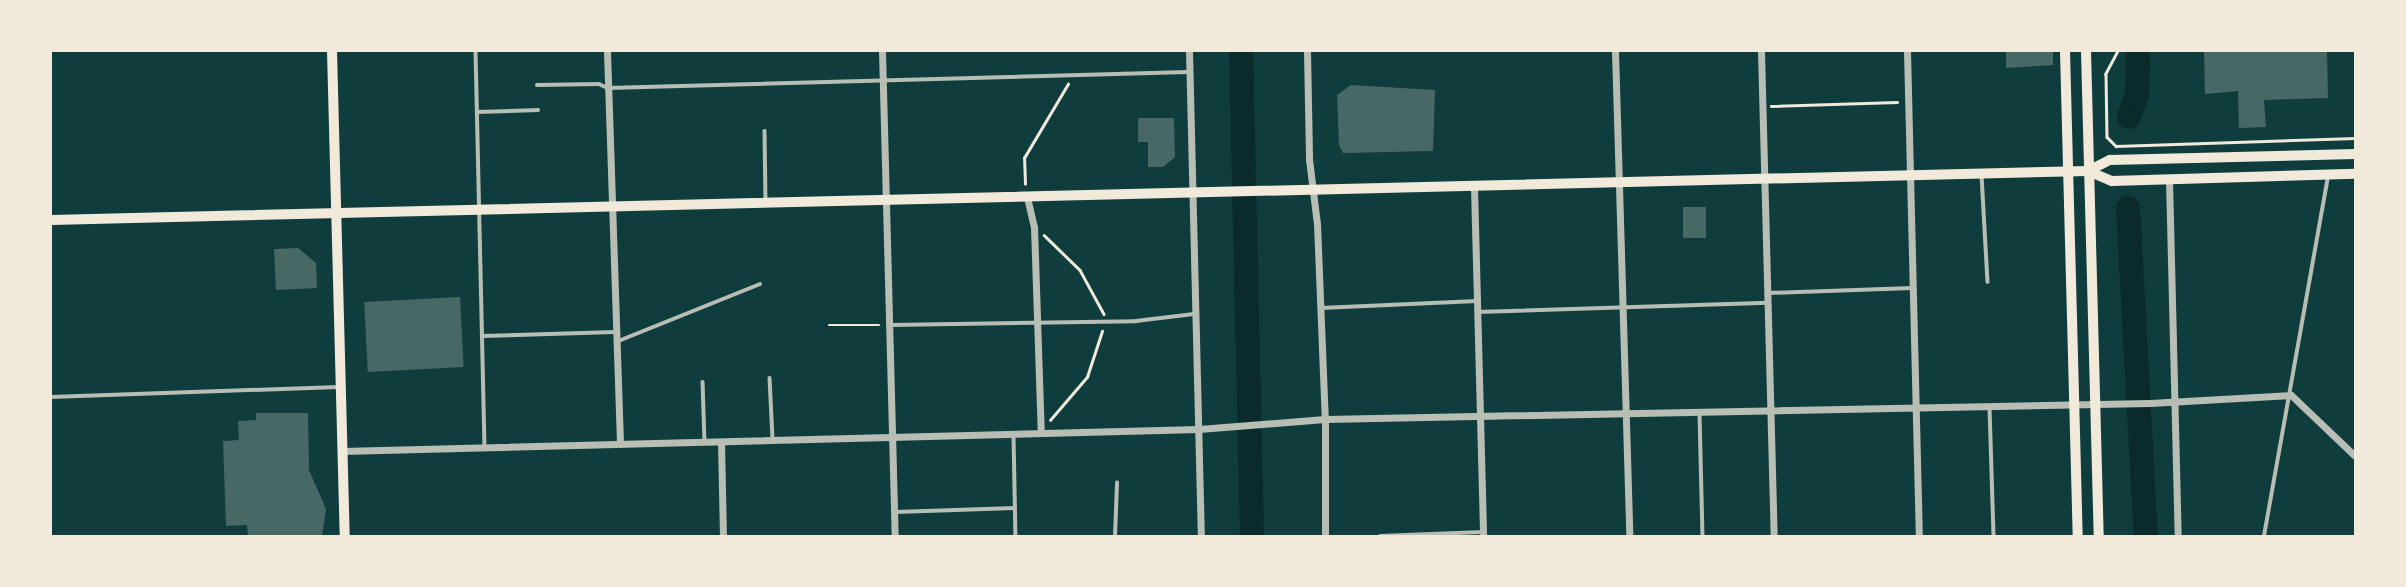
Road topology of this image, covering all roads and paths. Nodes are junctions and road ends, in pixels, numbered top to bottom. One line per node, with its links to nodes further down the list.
1 (332, 51): 42 (main road)
2 (476, 51): 21 (lane)
3 (607, 51): 17 (street)
4 (882, 51): 15 (street)
5 (1189, 51): 13 (street)
6 (1307, 51): 35 (street)
7 (1615, 51): 33 (street)
8 (1761, 51): 19 (street)
9 (1907, 51): 18 (street)
10 (2065, 51): 26 (main road)
11 (2086, 51): 25 (main road)
12 (2118, 51): 23 (path)
13 (1189, 72): 14 (lane); 36 (street)
14 (1073, 75): 15 (lane); 37 (path)
15 (882, 79): 17 (lane); 38 (street)
16 (537, 85): 17 (lane)
17 (608, 88): 40 (street)
18 (1908, 102): 19 (path); 30 (street)
19 (1762, 106): 31 (street)
20 (538, 110): 21 (lane)
21 (477, 112): 41 (lane)
22 (765, 131): 39 (lane)
23 (2355, 138)
24 (2355, 154): 25 (main road)
25 (2088, 171): 26 (main road); 32 (main road); 69 (main road)
26 (2068, 172): 27 (main road); 68 (main road)
27 (1982, 173): 30 (main road); 45 (lane)
28 (2355, 174): 29 (main road)
29 (2328, 175): 32 (main road); 65 (lane)
30 (1909, 176): 31 (main road); 47 (street)
31 (1764, 179): 33 (main road); 48 (street)
32 (2169, 179): 67 (street)
33 (1619, 183): 34 (main road); 51 (street)
34 (1474, 187): 35 (main road); 49 (street)
35 (1312, 190): 36 (main road); 52 (street)
36 (1194, 194): 37 (main road); 54 (street)
37 (1027, 197): 38 (main road); 44 (street)
38 (886, 201): 39 (main road); 58 (street)
39 (766, 204): 40 (main road)
40 (611, 206): 41 (main road); 59 (street)
41 (478, 209): 42 (main road); 60 (lane)
42 (336, 211): 43 (main road); 64 (main road)
43 (51, 220)
44 (1034, 227): 55 (path); 56 (street)
45 (1988, 282)
46 (760, 284): 61 (lane)
47 (1912, 288): 48 (lane); 71 (street)
48 (1767, 293): 50 (street)
49 (1477, 301): 52 (lane); 53 (street)
50 (1768, 303): 51 (lane); 72 (street)
51 (1622, 307): 53 (lane); 74 (street)
52 (1319, 308): 76 (street)
53 (1477, 312): 75 (street)
54 (1198, 313): 55 (lane); 78 (street)
55 (1104, 319): 56 (lane); 77 (path)
56 (1038, 320): 58 (lane); 77 (street)
57 (828, 325): 58 (path)
58 (889, 325): 80 (street)
59 (615, 332): 60 (lane); 61 (street)
60 (483, 336): 85 (lane)
61 (616, 342): 84 (street)
62 (770, 378): 81 (lane)
63 (703, 382): 82 (lane)
64 (340, 387): 66 (lane); 86 (main road)
65 (2291, 395): 67 (street); 87 (street); 108 (lane)
66 (51, 397)
67 (2175, 402): 69 (street); 107 (street)
68 (2074, 403): 69 (street); 70 (street); 105 (main road)
69 (2095, 404): 106 (main road)
70 (1990, 406): 71 (street); 104 (lane)
71 (1915, 408): 72 (street); 103 (street)
72 (1771, 410): 73 (street); 102 (street)
73 (1699, 412): 74 (street); 101 (lane)
74 (1625, 414): 75 (street); 100 (street)
75 (1480, 418): 76 (street); 91 (street)
76 (1325, 419): 78 (street); 98 (street)
77 (1041, 429): 78 (street); 79 (street)
78 (1199, 429): 97 (street)
79 (1014, 434): 80 (street); 89 (lane)
80 (893, 437): 81 (street); 90 (street)
81 (773, 440): 83 (street)
82 (705, 442): 83 (street); 84 (street)
83 (721, 442): 93 (street)
84 (620, 444): 85 (street)
85 (485, 448): 86 (street)
86 (342, 451): 92 (main road)
87 (2355, 456)
88 (1117, 483): 96 (lane)
89 (1015, 508): 90 (lane); 95 (lane)
90 (894, 512): 94 (street)
91 (1483, 534): 99 (lane)
92 (345, 536)
93 (723, 536)
94 (895, 536)
95 (1016, 536)
96 (1115, 536)
97 (1200, 536)
98 (1325, 536)
99 (1380, 536)
100 (1629, 536)
101 (1703, 536)
102 (1774, 536)
103 (1919, 536)
104 (1994, 536)
105 (2078, 536)
106 (2098, 536)
107 (2178, 536)
108 (2264, 536)

